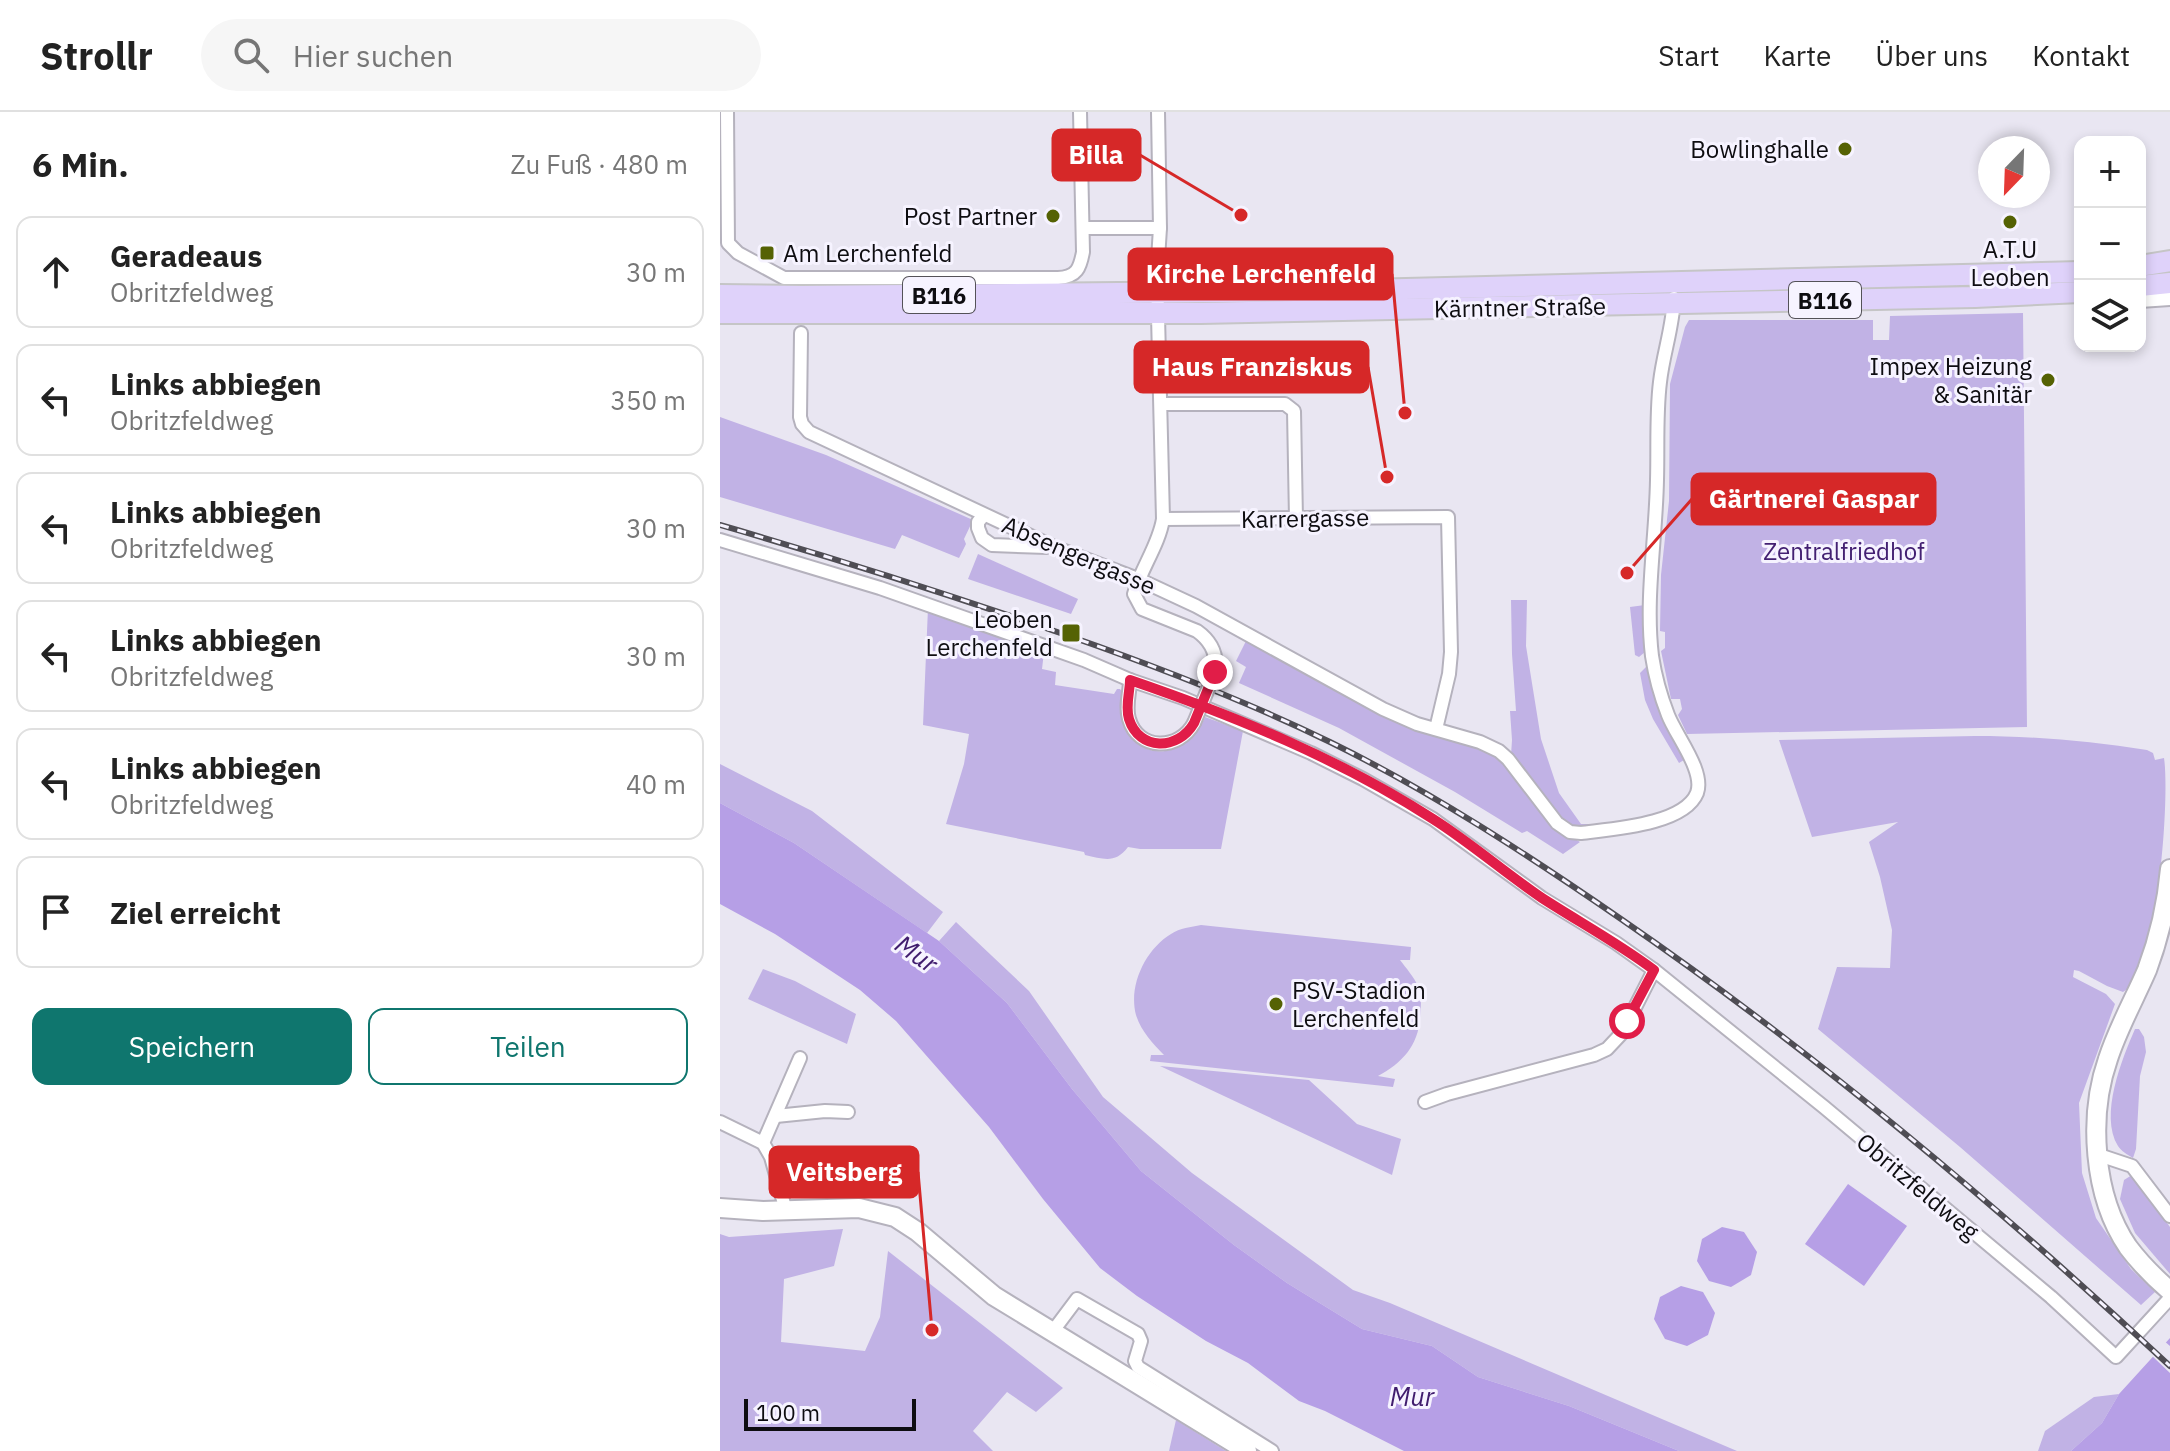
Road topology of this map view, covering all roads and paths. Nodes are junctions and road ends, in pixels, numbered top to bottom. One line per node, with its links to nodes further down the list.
1 (727, 112): 4 (street)
2 (1080, 112): 4 (street)
3 (1158, 112): 5 (street)
4 (1084, 228): 5 (street)
5 (1160, 228): 15 (street)
6 (2170, 261): 7 (main road)
7 (2146, 265)
8 (2170, 283): 9 (main road)
9 (2146, 285)
10 (2074, 289): 11 (main road, Kärntner Straße / B116)
11 (1674, 293): 15 (main road, Kärntner Straße / B116); 15 (main road, Kärntner Straße / B116); 26 (street, Absengergasse)
12 (720, 295): 15 (main road, Kärntner Straße / B116)
13 (2170, 296): 14 (main road)
14 (2146, 298)
15 (1158, 303): 16 (main road, Kärntner Straße / B116); 18 (street)
16 (720, 313)
17 (801, 333): 19 (street, Absengergasse)
18 (1161, 404): 20 (street); 21 (street)
19 (984, 515): 23 (street, Absengergasse); 23 (street)
20 (1163, 519): 21 (street, Karrergasse); 24 (street)
21 (1296, 519): 26 (street, Karrergasse)
22 (720, 540): 25 (street, Obritzfeldweg)
23 (1054, 547): 24 (street, Absengergasse)
24 (1138, 579): 25 (street, bridge); 26 (street, Absengergasse)
25 (1130, 680): 28 (street, Obritzfeldweg)
26 (1436, 729)
27 (2170, 869): 35 (main road)
28 (1654, 970): 30 (street); 40 (street, Obritzfeldweg)
29 (800, 1058): 32 (street)
30 (1425, 1102)
31 (848, 1112): 32 (street)
32 (776, 1116): 34 (street)
33 (720, 1122): 34 (street)
34 (763, 1143): 37 (street)
35 (2096, 1154): 38 (street); 39 (main road)
36 (720, 1208): 37 (main road)
37 (786, 1211): 41 (main road)
38 (2170, 1216)
39 (2170, 1291)
40 (2170, 1298)
41 (1053, 1331): 42 (main road); 43 (street)
42 (1247, 1451)
43 (1272, 1451)

